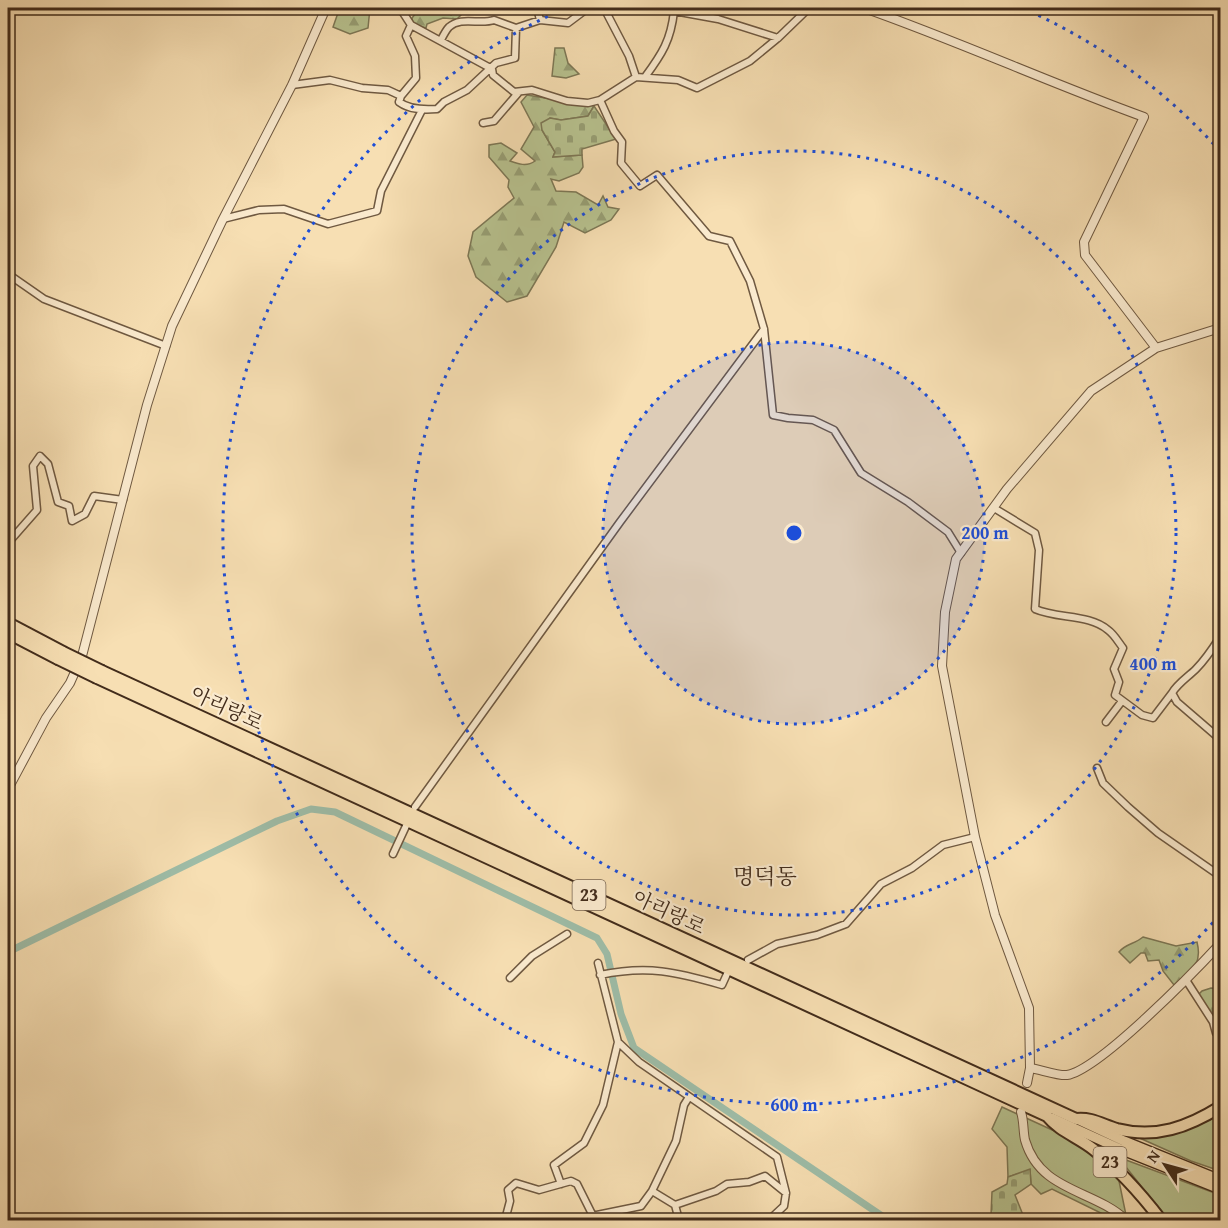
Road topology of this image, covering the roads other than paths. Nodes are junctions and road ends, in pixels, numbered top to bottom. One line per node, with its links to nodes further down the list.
1 (326, 8): 18 (street)
2 (400, 8): 11 (street)
3 (537, 8): 10 (street)
4 (588, 8): 10 (street)
5 (604, 8): 16 (street)
6 (658, 8): 9 (street)
7 (809, 8): 13 (street)
8 (864, 8): 29 (street)
9 (674, 11): 13 (street); 17 (street)
10 (540, 20): 12 (street)
11 (411, 25): 14 (street); 20 (street)
12 (516, 28): 14 (street); 15 (street)
13 (778, 38): 17 (street)
14 (441, 40): 15 (street)
15 (492, 69): 19 (street); 22 (street)
16 (636, 77): 17 (street); 21 (street)
17 (645, 77)
18 (291, 85): 20 (street); 24 (street)
19 (519, 92): 21 (street); 23 (street)
20 (402, 96): 22 (street)
21 (600, 100): 27 (street)
22 (422, 110): 24 (street)
23 (483, 123)
24 (223, 219): 28 (street)
25 (8, 274): 28 (street)
26 (1221, 328): 29 (street)
27 (764, 329): 33 (street); 45 (street)
28 (166, 346): 30 (street)
29 (1156, 348): 31 (street)
30 (123, 500): 32 (street); 44 (street)
31 (994, 508): 33 (street); 40 (street)
32 (8, 543)
33 (961, 553): 47 (street)
34 (8, 623): 37 (highway, 아리랑로 / 23)
35 (8, 633): 37 (highway, 아리랑로 / 23)
36 (1221, 637): 39 (street)
37 (61, 656): 38 (highway, 아리랑로 / 23, bridge)
38 (99, 675): 65 (highway, 아리랑로 / 23); 66 (highway, 아리랑로 / 23)
39 (1172, 693): 40 (street); 42 (street)
40 (1122, 700): 41 (street)
41 (1106, 722)
42 (1221, 739)
43 (1097, 768): 49 (street)
44 (8, 789)
45 (415, 807)
46 (406, 826): 48 (street)
47 (975, 837): 52 (street); 60 (street)
48 (394, 852)
49 (1221, 876)
50 (567, 934): 56 (street)
51 (1221, 944): 57 (street)
52 (748, 960)
53 (598, 963): 55 (street)
54 (727, 974): 55 (street)
55 (602, 975): 59 (street)
56 (510, 978)
57 (1186, 980): 58 (street); 60 (street)
58 (1221, 1038)
59 (618, 1042): 62 (street); 68 (street)
60 (1030, 1068): 61 (street)
61 (1027, 1083)
62 (689, 1096): 70 (street); 71 (street)
63 (1221, 1107): 66 (highway, 23)
64 (1021, 1112): 77 (street)
65 (1047, 1116): 69 (main road, 아리랑로); 78 (highway, 23)
66 (1076, 1119): 67 (main road, 아리랑로)
67 (1221, 1180)
68 (561, 1184): 73 (street); 74 (street)
69 (1221, 1189)
70 (652, 1191): 72 (street); 73 (street)
71 (786, 1193): 72 (street); 76 (street)
72 (675, 1205): 75 (street)
73 (593, 1218)
74 (505, 1221)
75 (679, 1221)
76 (769, 1221)
77 (1126, 1221)
78 (1161, 1221)

